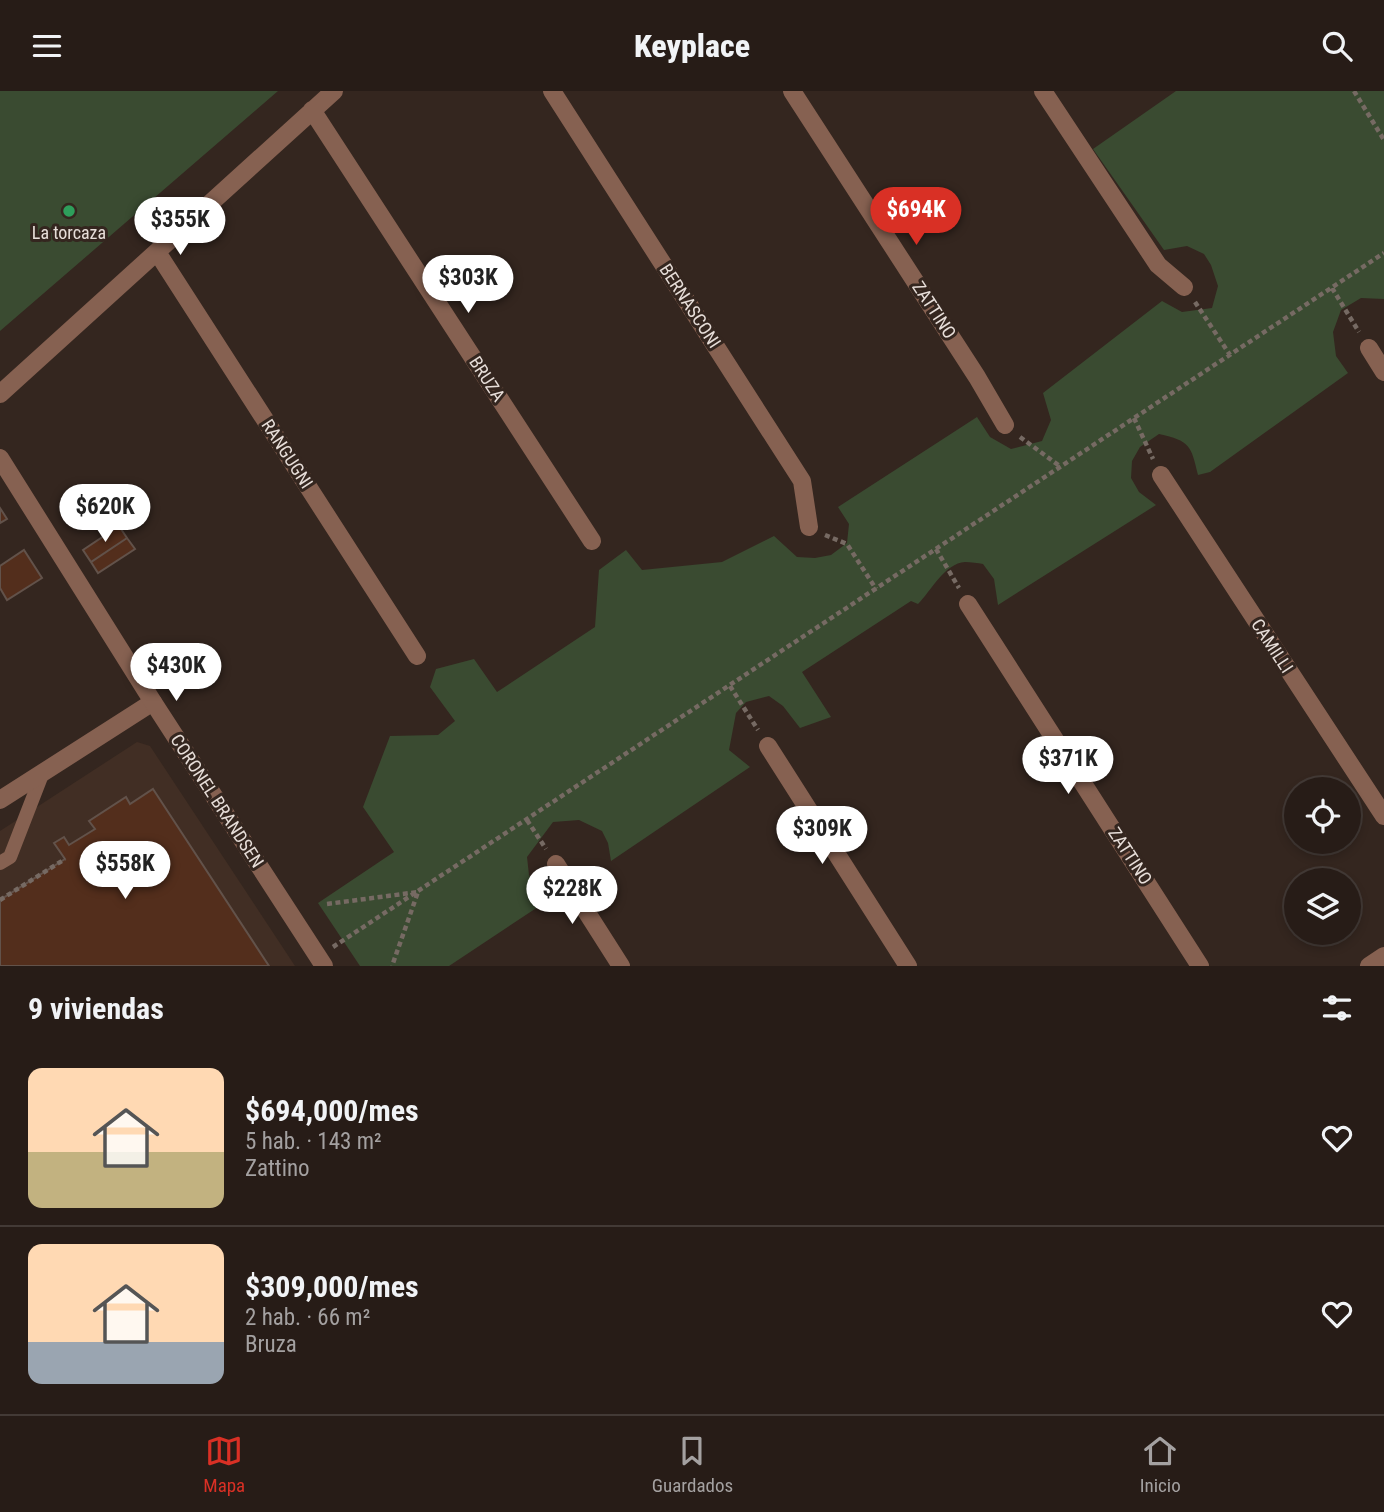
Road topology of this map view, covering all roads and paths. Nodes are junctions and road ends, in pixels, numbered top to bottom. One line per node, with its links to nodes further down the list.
1 (334, 91): 6 (street)
2 (552, 91): 21 (street, BERNASCONI)
3 (792, 91): 17 (street, ZATTINO)
4 (1043, 91): 10 (street)
5 (1354, 91): 7 (path)
6 (312, 110): 8 (street); 22 (street, BRUZA)
7 (1384, 140)
8 (157, 252): 15 (street); 26 (street, RANGUGNI)
9 (1384, 253): 11 (path)
10 (1184, 287): 13 (path)
11 (1332, 288): 12 (path); 13 (path)
12 (1369, 348): 14 (street)
13 (1230, 355): 16 (path)
14 (1384, 372)
15 (0, 394)
16 (1134, 418): 19 (path); 20 (path)
17 (1005, 425): 19 (path)
18 (0, 458): 28 (street, CORONEL BRANDSEN)
19 (1061, 467): 23 (path)
20 (1161, 475): 32 (street, CAMILLI)
21 (808, 527): 24 (path)
22 (593, 541)
23 (936, 549): 24 (path); 25 (path)
24 (876, 589): 27 (path)
25 (968, 604): 45 (street, ZATTINO)
26 (417, 656)
27 (730, 686): 29 (path); 33 (path)
28 (153, 702): 30 (street); 41 (street, CORONEL BRANDSEN)
29 (768, 746): 44 (street)
30 (43, 772): 31 (street); 35 (lane)
31 (0, 800)
32 (1384, 816)
33 (527, 820): 36 (path); 37 (path)
34 (65, 859): 38 (path)
35 (0, 863)
36 (556, 864): 43 (street)
37 (418, 892): 39 (path); 41 (path); 42 (path)
38 (0, 900)
39 (327, 904)
40 (1384, 956): 46 (street)
41 (321, 962)
42 (392, 966)
43 (621, 966)
44 (908, 966)
45 (1200, 966)
46 (1369, 966)

